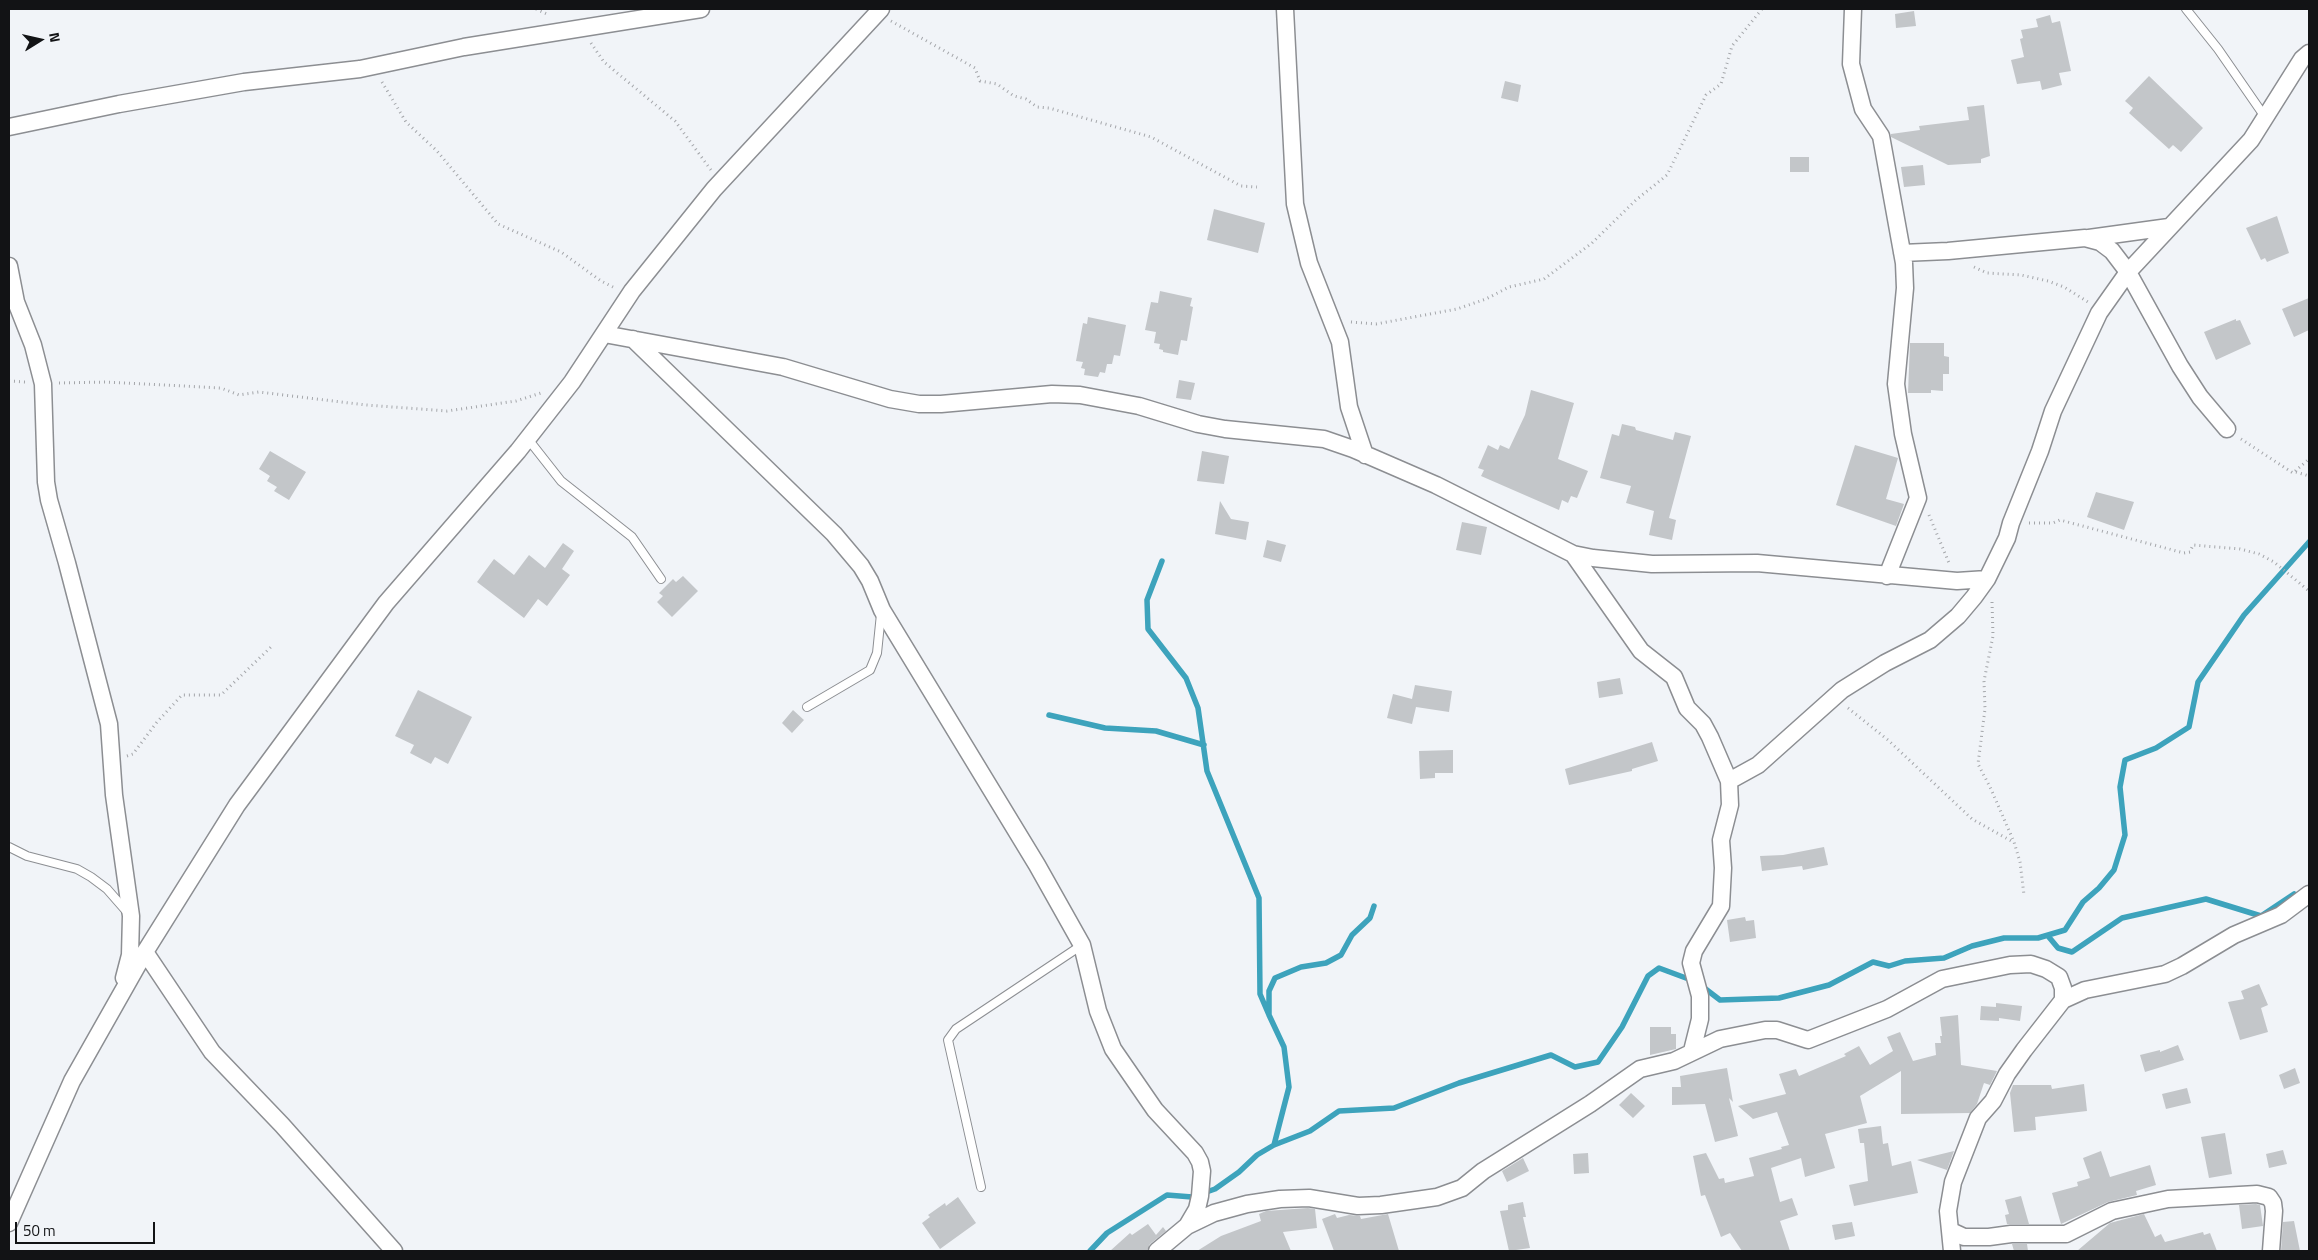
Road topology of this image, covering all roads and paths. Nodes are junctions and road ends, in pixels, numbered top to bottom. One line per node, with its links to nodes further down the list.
1 (701, 9): 7 (street)
2 (1285, 9): 22 (street)
3 (1762, 9): 22 (path)
4 (1853, 9): 16 (street)
5 (2186, 9): 10 (lane)
6 (881, 10): 12 (street); 13 (path)
7 (581, 30): 9 (street); 12 (path)
8 (2309, 52): 10 (street)
9 (360, 69): 11 (street); 20 (path)
10 (2265, 117): 14 (street)
11 (9, 127)
12 (720, 182): 20 (street)
13 (1256, 187)
14 (2169, 226): 15 (street); 19 (street)
15 (2084, 238): 16 (street); 19 (street)
16 (1902, 253): 33 (street)
17 (9, 266): 25 (street)
18 (1980, 271): 21 (path)
19 (2128, 272): 21 (street); 27 (street)
20 (632, 291): 23 (street)
21 (2099, 313): 34 (street)
22 (1331, 320): 29 (street)
23 (604, 334): 24 (street); 28 (street)
24 (633, 339): 29 (street); 41 (street)
25 (43, 384): 26 (path); 45 (street)
26 (544, 392)
27 (2227, 429): 31 (path)
28 (528, 439): 37 (lane); 53 (street)
29 (1365, 455): 35 (street)
30 (2309, 459): 31 (path)
31 (2296, 472): 32 (path)
32 (2309, 476)
33 (1918, 498): 36 (street); 39 (path)
34 (2011, 523): 38 (street); 40 (path)
35 (1573, 554): 36 (street); 46 (street)
36 (1887, 576): 39 (street)
37 (661, 579)
38 (1987, 580): 39 (street); 43 (street); 47 (path)
39 (1957, 581)
40 (2309, 590)
41 (882, 610): 44 (lane); 52 (street)
42 (272, 646): 45 (path)
43 (1833, 698): 46 (street); 47 (path)
44 (807, 707)
45 (112, 761): 51 (street)
46 (1729, 781): 56 (street)
47 (2014, 842): 50 (path)
48 (9, 847): 51 (lane)
49 (2309, 894): 55 (street)
50 (2024, 895)
51 (131, 916): 54 (street)
52 (1082, 945): 57 (lane); 59 (street)
53 (145, 952): 54 (street); 61 (street)
54 (118, 1000): 58 (street)
55 (2063, 1000): 56 (street); 60 (street)
56 (1692, 1051): 59 (street)
57 (981, 1186)
58 (9, 1223)
59 (1187, 1226): 62 (street)
60 (1951, 1231): 63 (street); 64 (street)
61 (394, 1251)
62 (1156, 1251)
63 (1952, 1251)
64 (2271, 1251)

